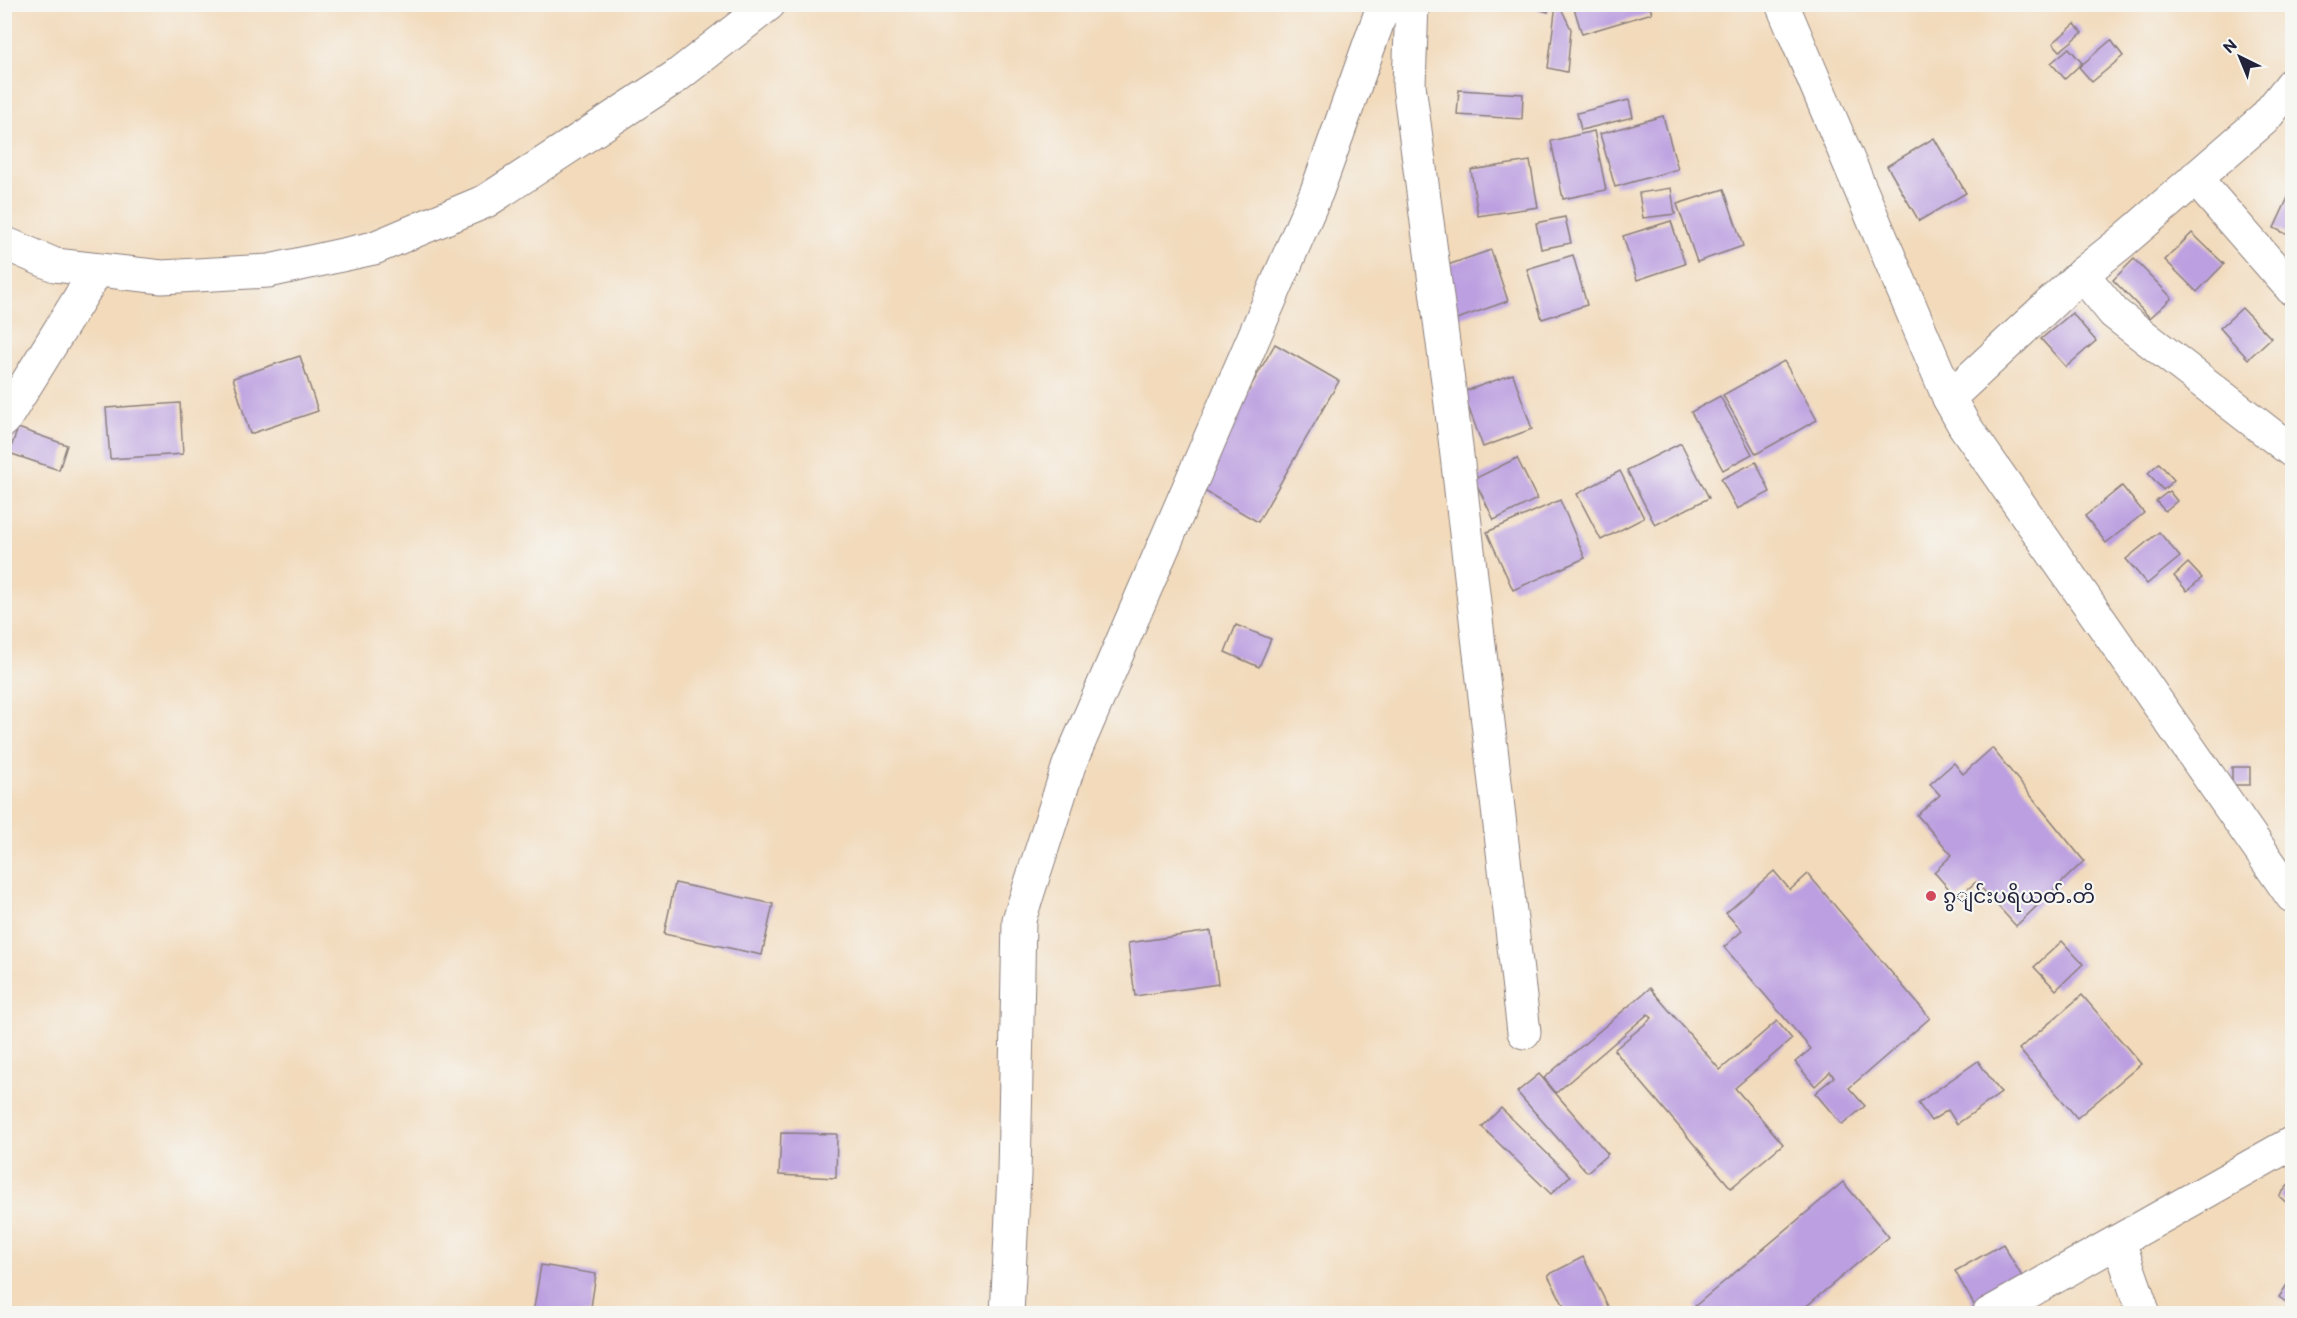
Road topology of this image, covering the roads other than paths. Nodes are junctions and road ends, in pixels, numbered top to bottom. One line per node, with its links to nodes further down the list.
1 (769, 4): 8 (street)
2 (1384, 4): 18 (street)
3 (1412, 4): 15 (street)
4 (1782, 4): 11 (street)
5 (2292, 84): 6 (street)
6 (2195, 178): 9 (street); 10 (street)
7 (4, 243): 8 (street)
8 (97, 270): 12 (street)
9 (2082, 274): 11 (street); 13 (street)
10 (2292, 289)
11 (1949, 398): 14 (street)
12 (4, 420)
13 (2292, 451)
14 (2292, 896)
15 (1524, 1032)
16 (2292, 1143): 17 (street)
17 (2119, 1242): 19 (street); 20 (street)
18 (1007, 1314)
19 (1989, 1314)
20 (2144, 1314)

